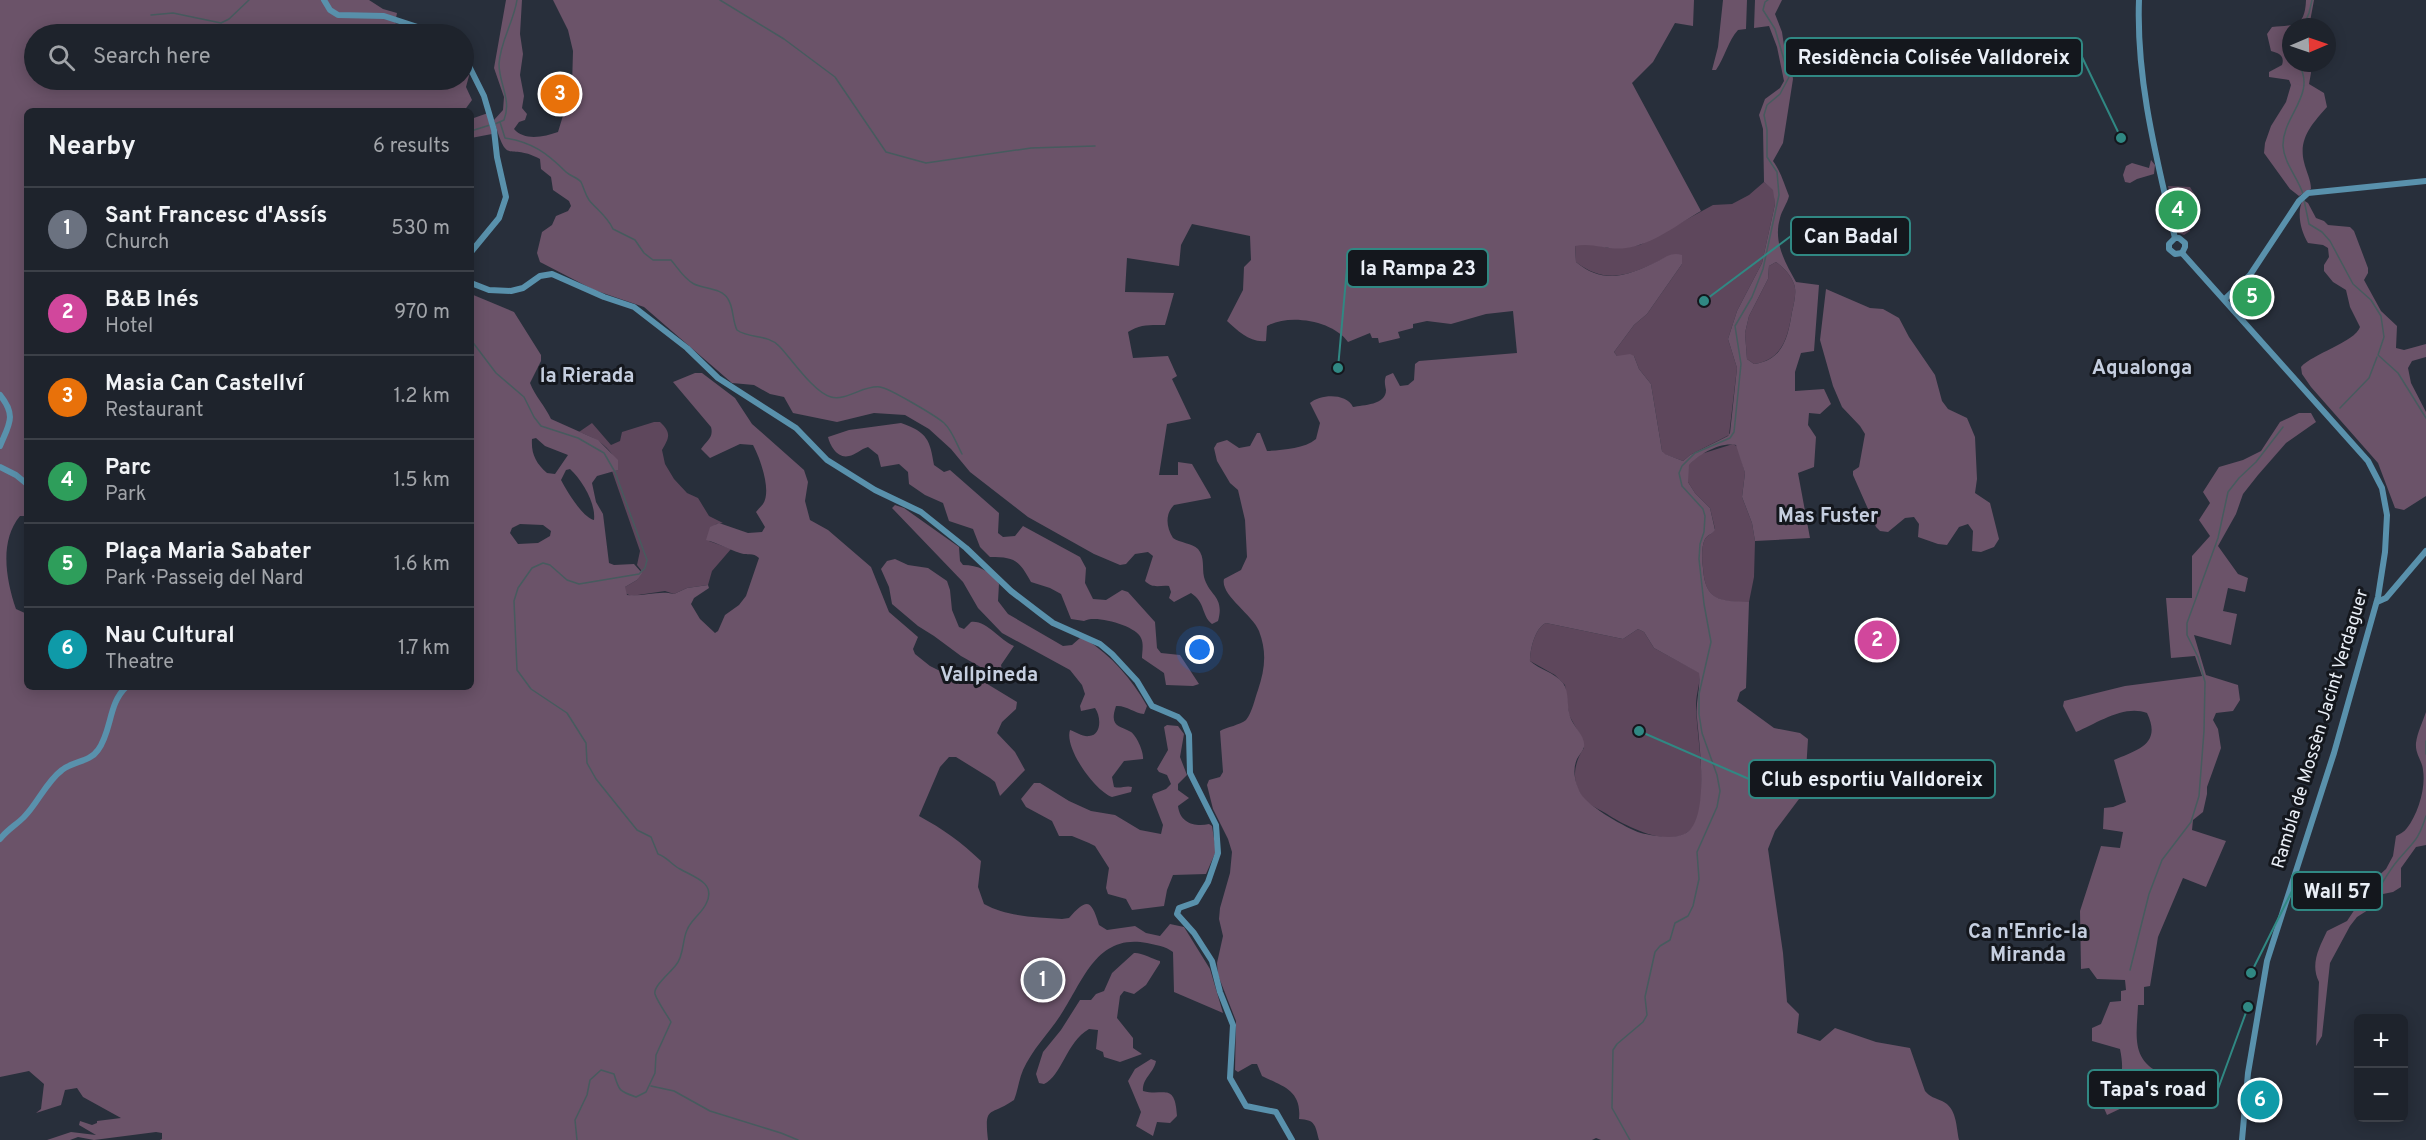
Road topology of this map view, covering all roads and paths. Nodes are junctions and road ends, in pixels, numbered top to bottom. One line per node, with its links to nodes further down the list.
1 (324, 0): 3 (street)
2 (2139, 0): 6 (street)
3 (408, 24)
4 (474, 75): 7 (street)
5 (2426, 181): 10 (street)
6 (2175, 238): 8 (street); 8 (street)
7 (474, 248)
8 (2182, 253): 10 (street, Rambla de Mossèn Jacint Verdaguer)
9 (474, 283): 19 (street)
10 (2225, 299): 16 (street, Rambla de Mossèn Jacint Verdaguer)
11 (0, 395): 12 (street)
12 (0, 446)
13 (0, 467): 14 (street)
14 (24, 482)
15 (2426, 551): 16 (street)
16 (2377, 602): 20 (street, Rambla de Mossèn Jacint Verdaguer)
17 (124, 690): 18 (street)
18 (0, 839)
19 (1292, 1140)
20 (2242, 1140)

